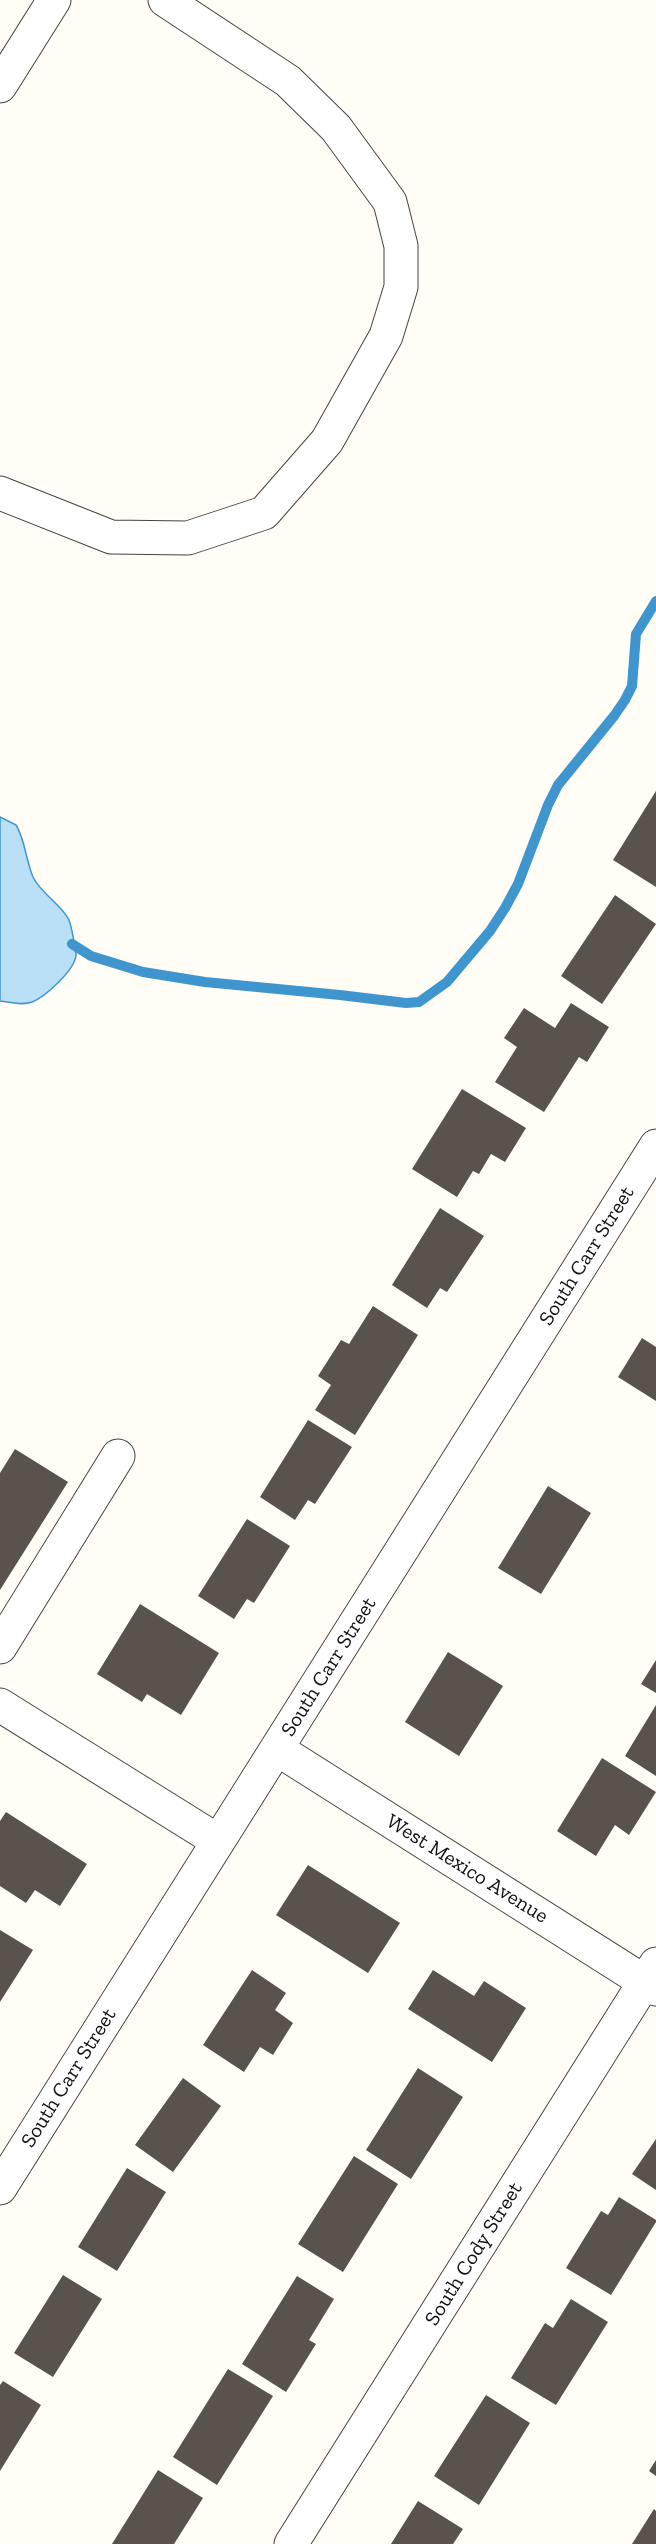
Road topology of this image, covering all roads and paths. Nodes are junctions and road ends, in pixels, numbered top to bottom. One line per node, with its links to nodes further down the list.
1 (54, 0): 3 (street)
2 (165, 0): 4 (street)
3 (0, 86)
4 (0, 493)
5 (656, 1146): 9 (street, South Carr Street)
6 (118, 1456): 7 (street)
7 (0, 1647)
8 (0, 1705): 10 (street)
9 (277, 1749): 10 (street, South Carr Street); 11 (street, West Mexico Avenue)
10 (218, 1841): 12 (street, South Carr Street)
11 (652, 1978): 13 (street, South Cody Street)
12 (0, 2188)
13 (291, 2544)

